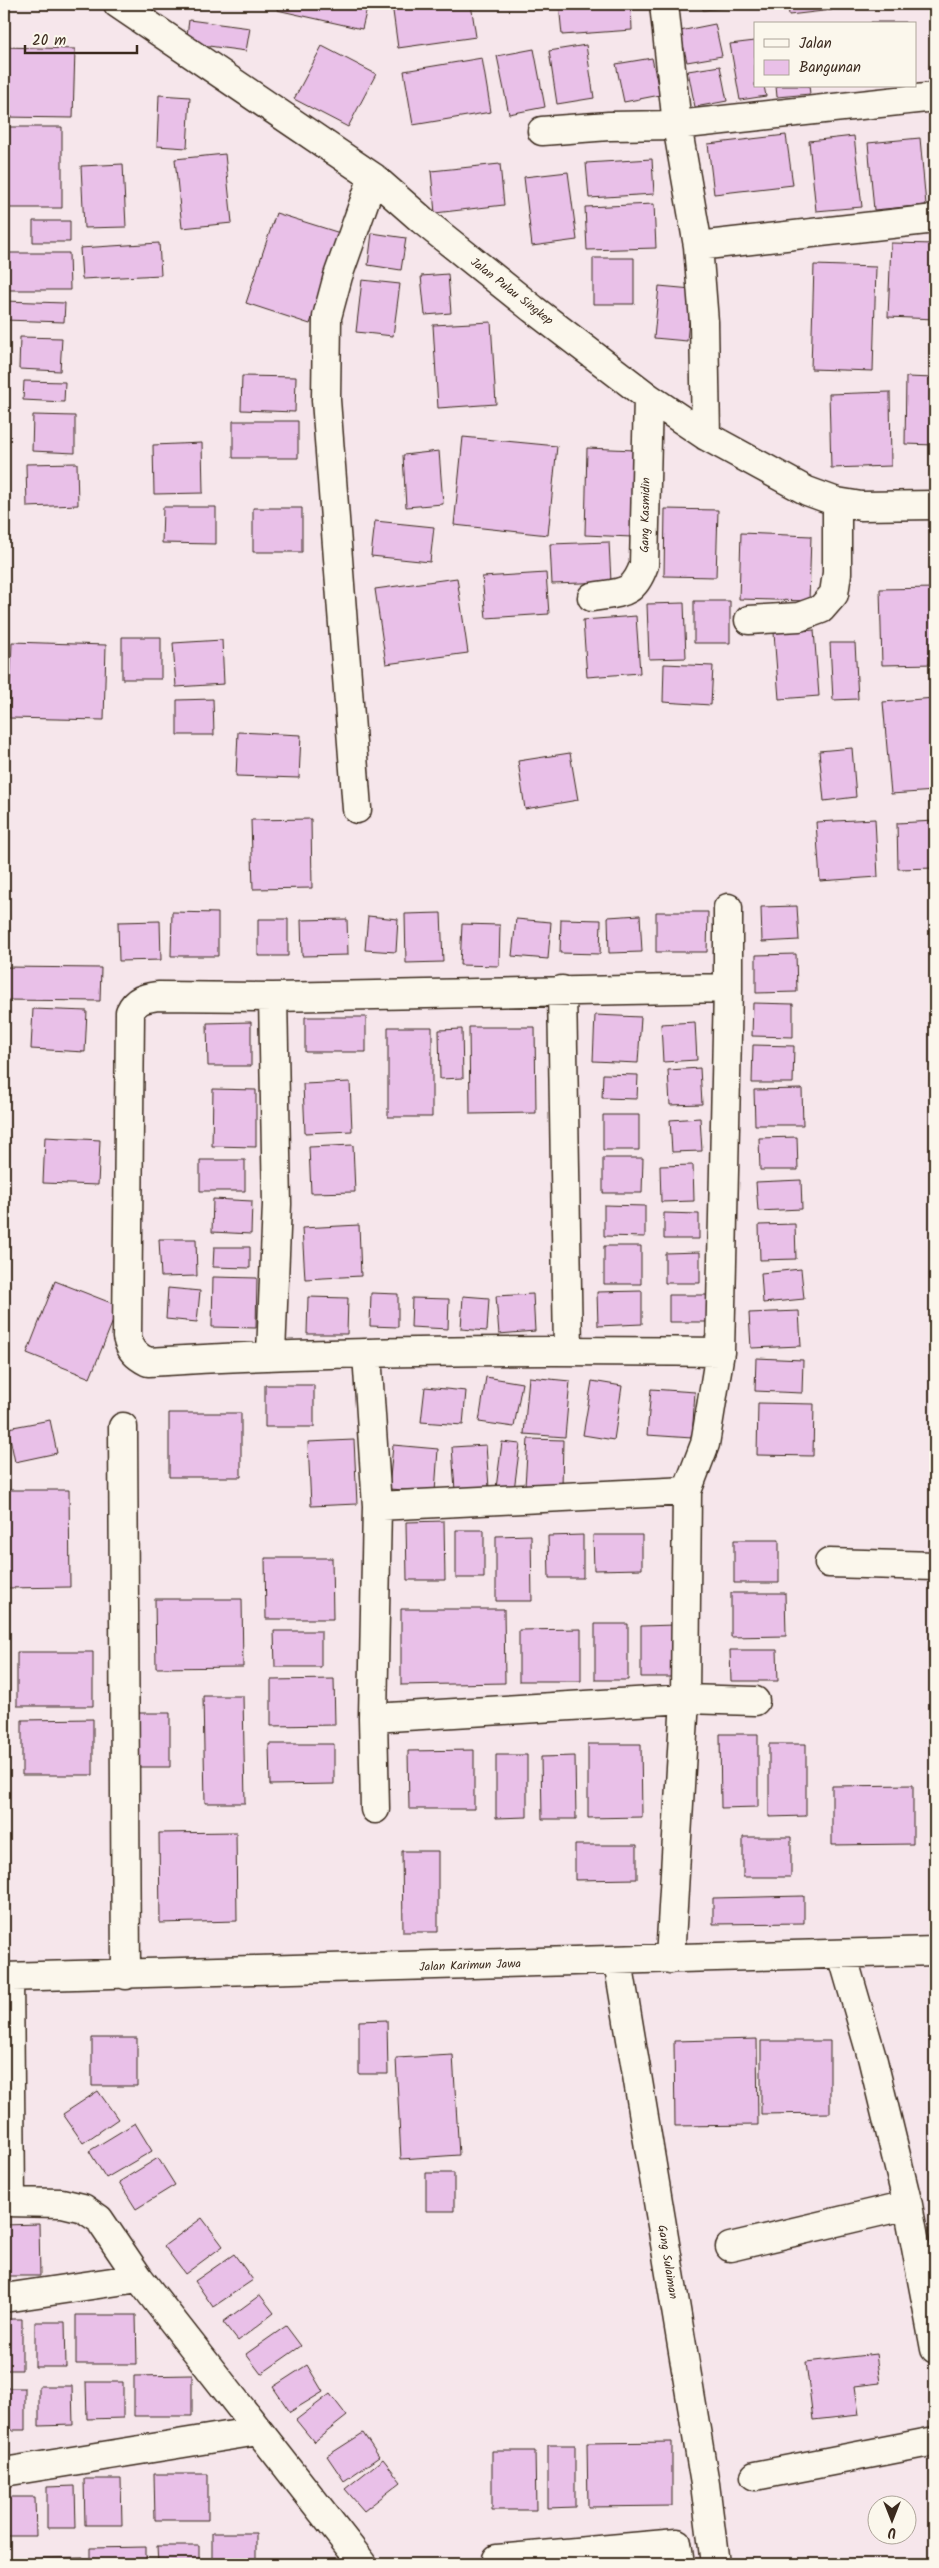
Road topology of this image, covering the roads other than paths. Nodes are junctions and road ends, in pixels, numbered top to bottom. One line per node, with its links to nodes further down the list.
1 (118, 4): 6 (street, Jalan Pulau Singkep)
2 (664, 4): 4 (street)
3 (935, 97): 4 (street)
4 (677, 125): 5 (street); 8 (street)
5 (542, 131)
6 (374, 177): 9 (street, Jalan Pulau Singkep); 15 (street)
7 (935, 219): 8 (street)
8 (698, 246): 10 (street)
9 (648, 397): 10 (street, Jalan Pulau Singkep); 13 (street, Gang Kasmidin)
10 (706, 436): 11 (street, Jalan Pulau Singkep)
11 (837, 502): 12 (street, Jalan Pulau Singkep); 14 (street)
12 (935, 505)
13 (592, 597)
14 (749, 620)
15 (357, 809)
16 (728, 908): 17 (street)
17 (728, 988): 18 (street); 21 (street)
18 (562, 990): 19 (street); 20 (street)
19 (273, 997): 22 (street); 22 (street)
20 (568, 1350): 21 (street); 23 (street)
21 (720, 1352): 25 (street)
22 (271, 1354): 23 (street)
23 (367, 1354): 26 (street)
24 (122, 1427): 37 (street)
25 (687, 1491): 26 (street); 29 (street)
26 (377, 1506): 31 (street)
27 (829, 1563): 28 (street)
28 (935, 1566)
29 (685, 1699): 30 (street); 31 (street); 35 (street)
30 (755, 1701)
31 (374, 1718): 32 (street)
32 (375, 1809)
33 (935, 1951): 34 (street, Jalan Karimun Jawa)
34 (842, 1954): 35 (street, Jalan Karimun Jawa); 40 (street)
35 (670, 1958): 36 (street, Jalan Karimun Jawa)
36 (618, 1961): 37 (street, Jalan Karimun Jawa); 52 (street, Gang Sulaiman)
37 (126, 1975): 38 (street, Jalan Karimun Jawa)
38 (6, 1977): 39 (street)
39 (7, 2202): 42 (street)
40 (908, 2205): 41 (street); 44 (street)
41 (730, 2247)
42 (139, 2278): 43 (street); 45 (street)
43 (4, 2298)
44 (935, 2349)
45 (258, 2431): 47 (street); 50 (street)
46 (935, 2441): 48 (street)
47 (4, 2472)
48 (754, 2476)
49 (497, 2559): 51 (street)
50 (363, 2564)
51 (680, 2564)
52 (715, 2564)

